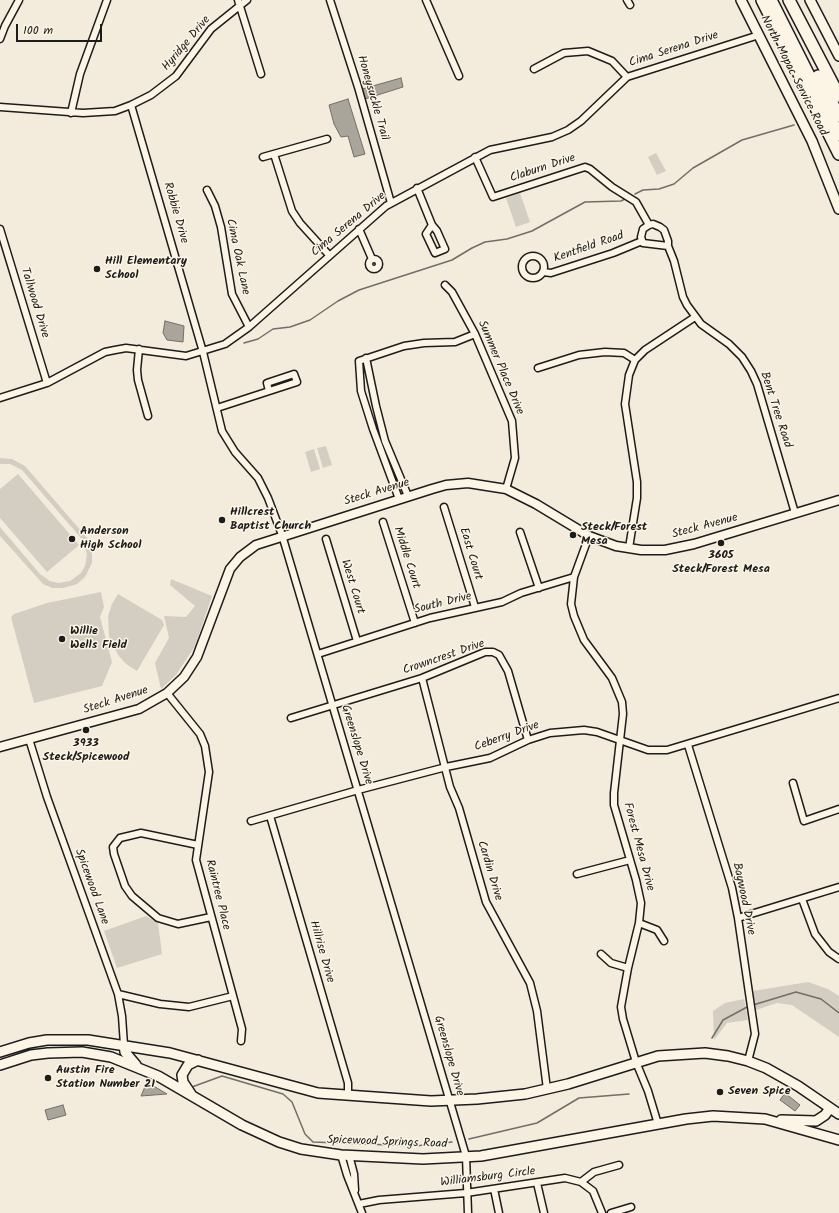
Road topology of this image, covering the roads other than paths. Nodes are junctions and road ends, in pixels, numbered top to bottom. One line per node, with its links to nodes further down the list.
1 (19, 0): 12 (street)
2 (108, 0): 23 (street)
3 (247, 0): 11 (street, Hyridge Drive)
4 (330, 0): 35 (street, Honeysuckle Trail)
5 (426, 0): 18 (street)
6 (741, 0): 13 (main road, North Mopac Service Road)
7 (762, 0): 30 (highway)
8 (775, 0): 24 (highway); 25 (highway); 26 (highway); 27 (highway)
9 (789, 0): 20 (highway)
10 (810, 0): 15 (main road)
11 (239, 2): 17 (street); 21 (street, Hyridge Drive)
12 (2, 25): 14 (street)
13 (759, 35): 19 (street, Cima Serena Drive); 36 (main road, North Mopac Service Road)
14 (0, 39)
15 (839, 56)
16 (534, 70): 19 (street)
17 (261, 74)
18 (459, 76)
19 (627, 77): 32 (street, Cima Serena Drive)
20 (839, 96)
21 (132, 105): 23 (street, Hyridge Drive); 52 (street, Robbie Drive)
22 (0, 107): 23 (street, Hyridge Drive)
23 (70, 113)
24 (839, 116)
25 (839, 124)
26 (839, 130)
27 (839, 135)
28 (327, 139): 29 (street)
29 (274, 154): 31 (street); 44 (street)
30 (839, 154)
31 (264, 157)
32 (475, 157): 33 (street, Cima Serena Drive); 37 (street, Claburn Drive)
33 (417, 188): 35 (street, Cima Serena Drive); 38 (street)
34 (207, 190): 49 (street, Cima Oak Lane)
35 (391, 203): 40 (street, Cima Serena Drive)
36 (839, 209)
37 (648, 223): 42 (street); 43 (street, Bent Tree Road)
38 (432, 225)
39 (0, 229): 41 (street, Tallwood Drive)
40 (358, 229): 44 (street, Cima Serena Drive); 45 (street)
41 (1, 237): 56 (street, Tallwood Drive)
42 (642, 241): 43 (street); 46 (street, Kentfield Road)
43 (668, 246): 48 (street, Bent Tree Road)
44 (329, 255): 49 (street, Cima Serena Drive)
45 (372, 259)
46 (543, 272)
47 (445, 285): 50 (street, Summer Place Drive)
48 (695, 317): 54 (street); 66 (street, Bent Tree Road)
49 (249, 327): 52 (street, Cima Serena Drive)
50 (476, 334): 53 (street); 61 (street, Summer Place Drive)
51 (139, 350): 52 (street, Cima Serena Drive); 56 (street, Cima Serena Drive); 60 (street)
52 (203, 352): 59 (street, Greenslope Drive)
53 (366, 358): 62 (street); 63 (street)
54 (635, 360): 55 (street); 72 (street)
55 (538, 368)
56 (47, 383): 58 (street, Cima Serena Drive)
57 (269, 391): 57 (street); 59 (street)
58 (0, 398)
59 (217, 408): 69 (street, Greenslope Drive)
60 (148, 416)
61 (506, 489): 62 (street, Steck Avenue); 70 (street, Steck Avenue)
62 (408, 496): 63 (street, Steck Avenue)
63 (398, 499): 69 (street, Steck Avenue)
64 (839, 500): 66 (street, Steck Avenue)
65 (444, 507): 75 (street, East Court)
66 (795, 513): 72 (street, Steck Avenue)
67 (383, 522): 76 (street, Middle Court)
68 (520, 532): 74 (street)
69 (282, 535): 78 (street, Greenslope Drive); 80 (street, Steck Avenue)
70 (589, 536): 72 (street, Steck Avenue); 73 (street, Forest Mesa Drive)
71 (326, 539): 77 (street, West Court)
72 (629, 548)
73 (574, 577): 74 (street, South Drive); 86 (street, Forest Mesa Drive)
74 (539, 588): 75 (street, South Drive)
75 (475, 607): 76 (street, South Drive)
76 (415, 623): 77 (street, South Drive)
77 (357, 641): 78 (street, South Drive)
78 (318, 654): 82 (street, Greenslope Drive)
79 (422, 678): 82 (street, Crowncrest Drive); 85 (street, Crowncrest Drive); 89 (street, Cardin Drive)
80 (168, 693): 84 (street, Steck Avenue); 95 (street, Raintree Place)
81 (839, 698): 87 (street, Ceberry Drive)
82 (332, 706): 83 (street, Crowncrest Drive); 91 (street, Greenslope Drive)
83 (292, 718)
84 (28, 739): 88 (street, Steck Avenue); 107 (street, Spicewood Lane)
85 (528, 740): 86 (street, Ceberry Drive); 89 (street, Ceberry Drive)
86 (621, 740): 87 (street, Ceberry Drive); 96 (street, Forest Mesa Drive)
87 (688, 745): 101 (street, Baywood Drive)
88 (0, 747)
89 (446, 767): 91 (street, Ceberry Drive); 119 (street, Cardin Drive)
90 (793, 783): 92 (street)
91 (358, 790): 93 (street, Ceberry Drive); 122 (street, Greenslope Drive)
92 (839, 809)
93 (270, 816): 94 (street, Ceberry Drive); 120 (street, Hillrise Drive)
94 (251, 821)
95 (198, 845): 100 (street, Raintree Place); 100 (street)
96 (630, 860): 97 (street); 102 (street, Forest Mesa Drive)
97 (577, 874)
98 (839, 887): 99 (street)
99 (802, 899): 101 (street); 105 (street)
100 (211, 917): 108 (street, Raintree Place)
101 (738, 918): 115 (street, Baywood Drive)
102 (639, 923): 103 (street); 106 (street, Forest Mesa Drive)
103 (664, 941)
104 (601, 954): 106 (street)
105 (839, 959)
106 (628, 968): 116 (street, Forest Mesa Drive)
107 (118, 994): 108 (street); 110 (street, Spicewood Lane)
108 (233, 996): 109 (street, Raintree Place)
109 (241, 1041)
110 (124, 1045): 111 (main road); 112 (main road); 113 (main road); 114 (main road); 118 (main road)
111 (0, 1052)
112 (67, 1052): 113 (main road, Spicewood Springs Road); 117 (main road, Spicewood Springs Road)
113 (117, 1059): 118 (main road, Spicewood Springs Road)
114 (198, 1060): 120 (main road); 121 (main road)
115 (748, 1061): 116 (main road); 123 (main road)
116 (636, 1062): 119 (main road); 126 (street, Forest Mesa Drive)
117 (0, 1065)
118 (138, 1067): 121 (main road, Spicewood Springs Road)
119 (547, 1089): 122 (main road)
120 (348, 1096): 122 (main road)
121 (195, 1098): 128 (main road, Spicewood Springs Road)
122 (449, 1101): 129 (street, Greenslope Drive)
123 (830, 1108): 124 (main road); 125 (main road)
124 (839, 1114)
125 (765, 1119): 126 (main road, Spicewood Springs Road); 127 (main road, Spicewood Springs Road)
126 (658, 1124): 129 (main road, Spicewood Springs Road)
127 (839, 1140)
128 (345, 1155): 129 (main road, Spicewood Springs Road); 135 (street)
129 (466, 1156): 134 (street, Greenslope Drive)
130 (619, 1165): 131 (street)
131 (581, 1182): 132 (street, Williamsburg Circle); 141 (street)
132 (537, 1183): 133 (street, Williamsburg Circle); 140 (street)
133 (494, 1190): 134 (street, Williamsburg Circle); 139 (street)
134 (466, 1193): 135 (street, Williamsburg Circle); 138 (street, Greenslope Drive)
135 (359, 1204): 137 (street)
136 (631, 1207): 142 (street)
137 (362, 1213)
138 (468, 1213)
139 (499, 1213)
140 (544, 1213)
141 (602, 1213)
142 (611, 1213)

